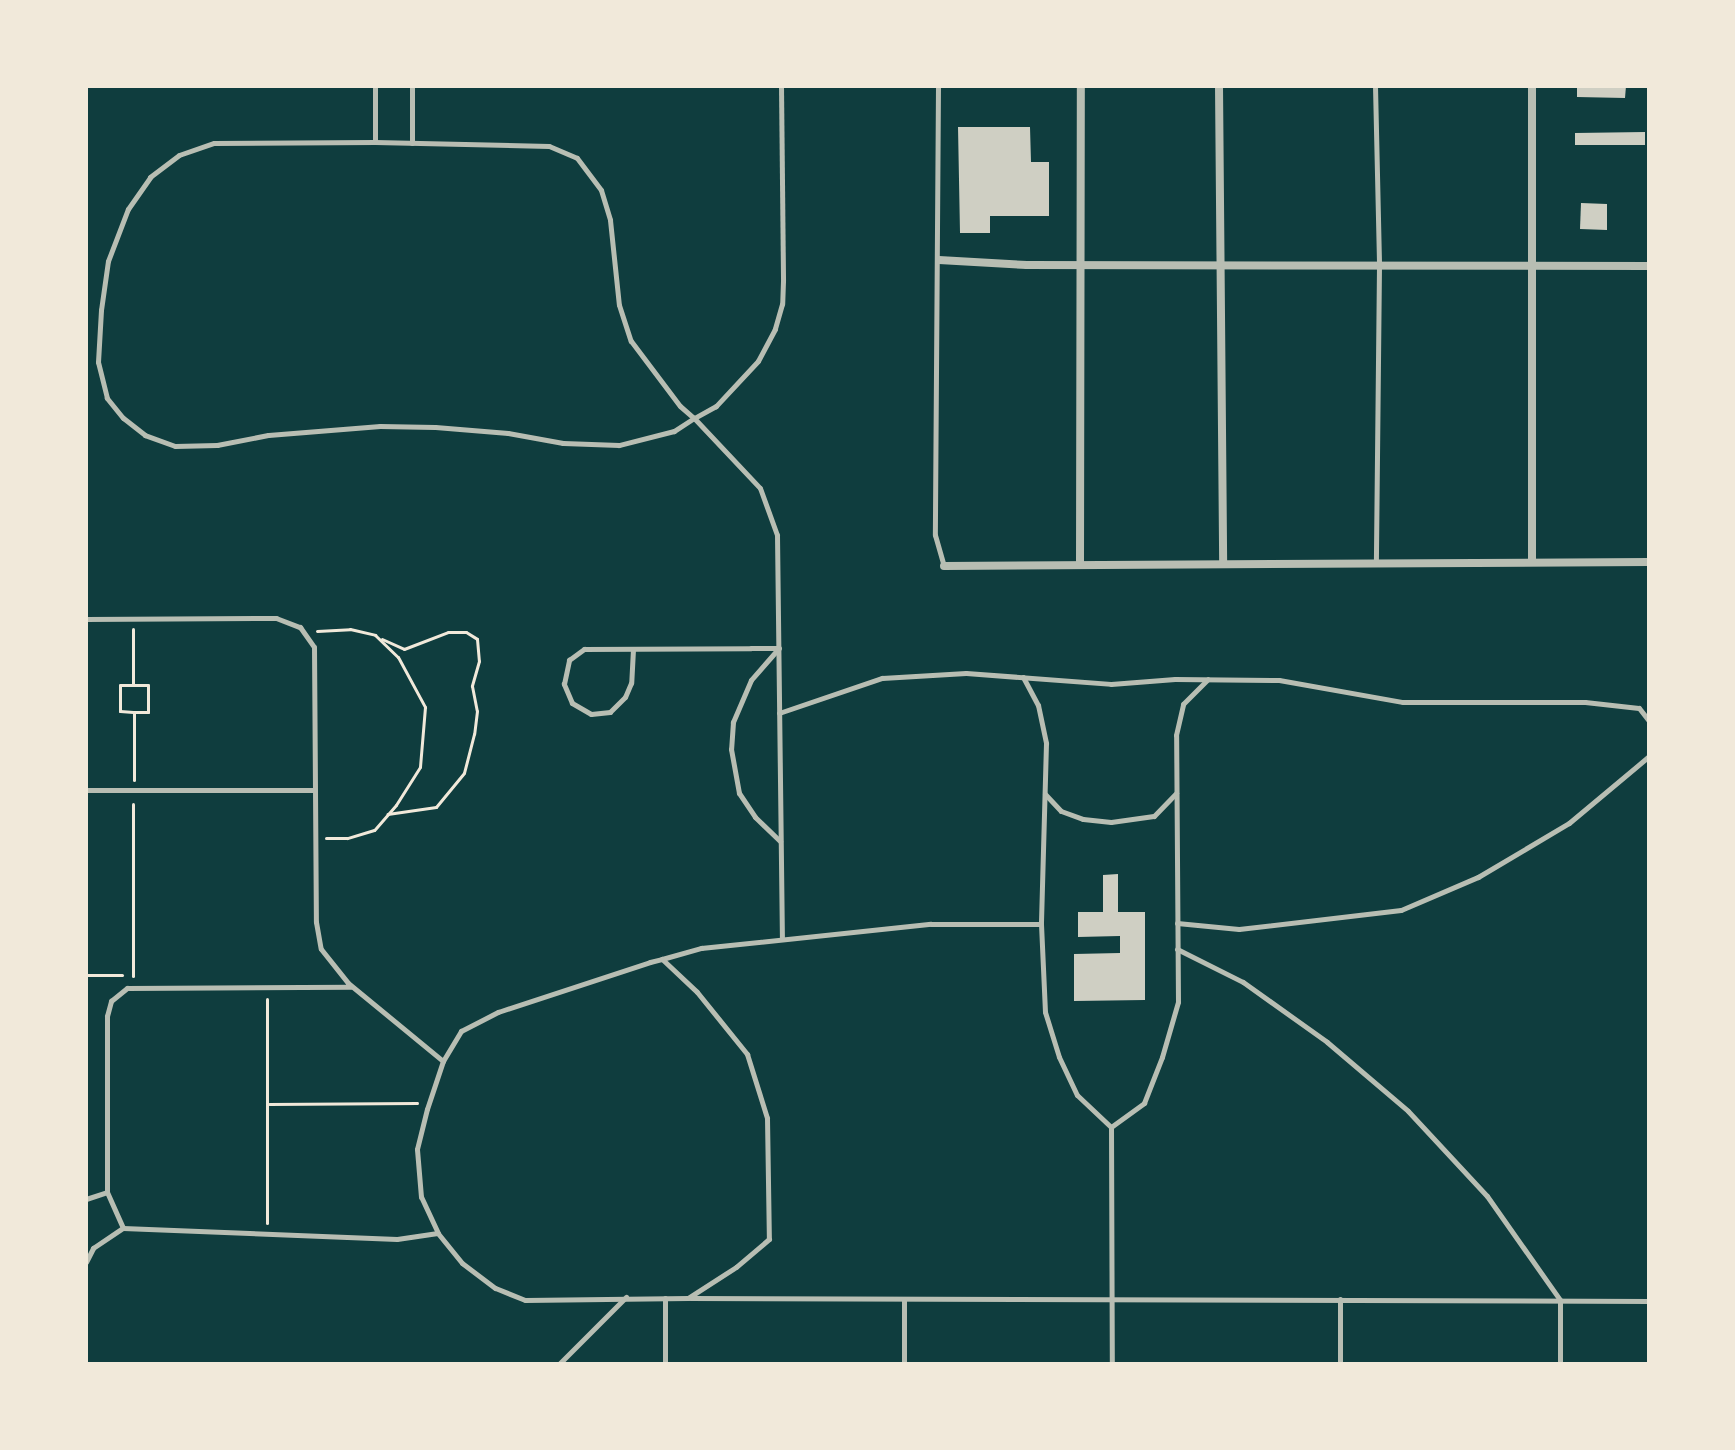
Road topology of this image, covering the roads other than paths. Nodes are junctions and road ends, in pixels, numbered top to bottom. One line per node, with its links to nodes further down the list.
1 (375, 86): 9 (lane)
2 (412, 86): 10 (lane)
3 (781, 86): 17 (lane)
4 (938, 86): 11 (lane)
5 (1081, 86): 12 (street)
6 (1219, 86): 14 (street)
7 (1375, 86): 15 (lane)
8 (1532, 86): 13 (street)
9 (375, 142): 10 (lane); 17 (lane)
10 (412, 143): 17 (lane)
11 (939, 260): 12 (street); 23 (lane)
12 (1081, 265): 14 (street); 22 (street)
13 (1532, 265): 15 (street); 16 (street); 18 (street)
14 (1220, 266): 15 (street); 21 (street)
15 (1379, 266): 20 (lane)
16 (1649, 266)
17 (694, 418): 25 (lane)
18 (1532, 562): 19 (street); 20 (street)
19 (1649, 562)
20 (1376, 563): 21 (street)
21 (1223, 564): 22 (street)
22 (1080, 565): 23 (street)
23 (944, 566)
24 (86, 619): 33 (lane)
25 (779, 648): 26 (lane); 29 (lane); 36 (lane)
26 (633, 649): 26 (lane)
27 (1023, 677): 28 (lane); 29 (lane); 34 (lane)
28 (1208, 679): 30 (lane); 35 (lane)
29 (779, 713): 36 (lane)
30 (1649, 721)
31 (1649, 756): 37 (lane)
32 (86, 790): 33 (lane)
33 (315, 790): 42 (lane)
34 (1044, 793): 35 (lane); 38 (lane)
35 (1176, 793): 37 (lane)
36 (781, 842): 39 (lane)
37 (1177, 923): 40 (lane)
38 (1041, 924): 39 (lane); 44 (lane)
39 (782, 938): 41 (lane)
40 (1177, 949): 44 (lane); 56 (lane)
41 (662, 959): 43 (lane); 52 (lane)
42 (353, 987): 43 (lane); 45 (lane)
43 (443, 1061): 48 (lane)
44 (1111, 1127): 54 (lane)
45 (107, 1192): 46 (lane); 47 (lane)
46 (86, 1199)
47 (123, 1228): 48 (lane); 49 (lane)
48 (438, 1233): 50 (lane)
49 (86, 1262)
50 (626, 1297): 51 (lane); 58 (lane)
51 (665, 1298): 52 (lane); 59 (lane)
52 (688, 1298): 53 (lane)
53 (904, 1299): 54 (lane); 60 (lane)
54 (1112, 1299): 55 (lane); 61 (lane)
55 (1340, 1299): 56 (lane); 62 (lane)
56 (1560, 1300): 57 (lane); 63 (lane)
57 (1649, 1301)
58 (559, 1364)
59 (665, 1364)
60 (904, 1364)
61 (1112, 1364)
62 (1340, 1364)
63 (1560, 1364)

